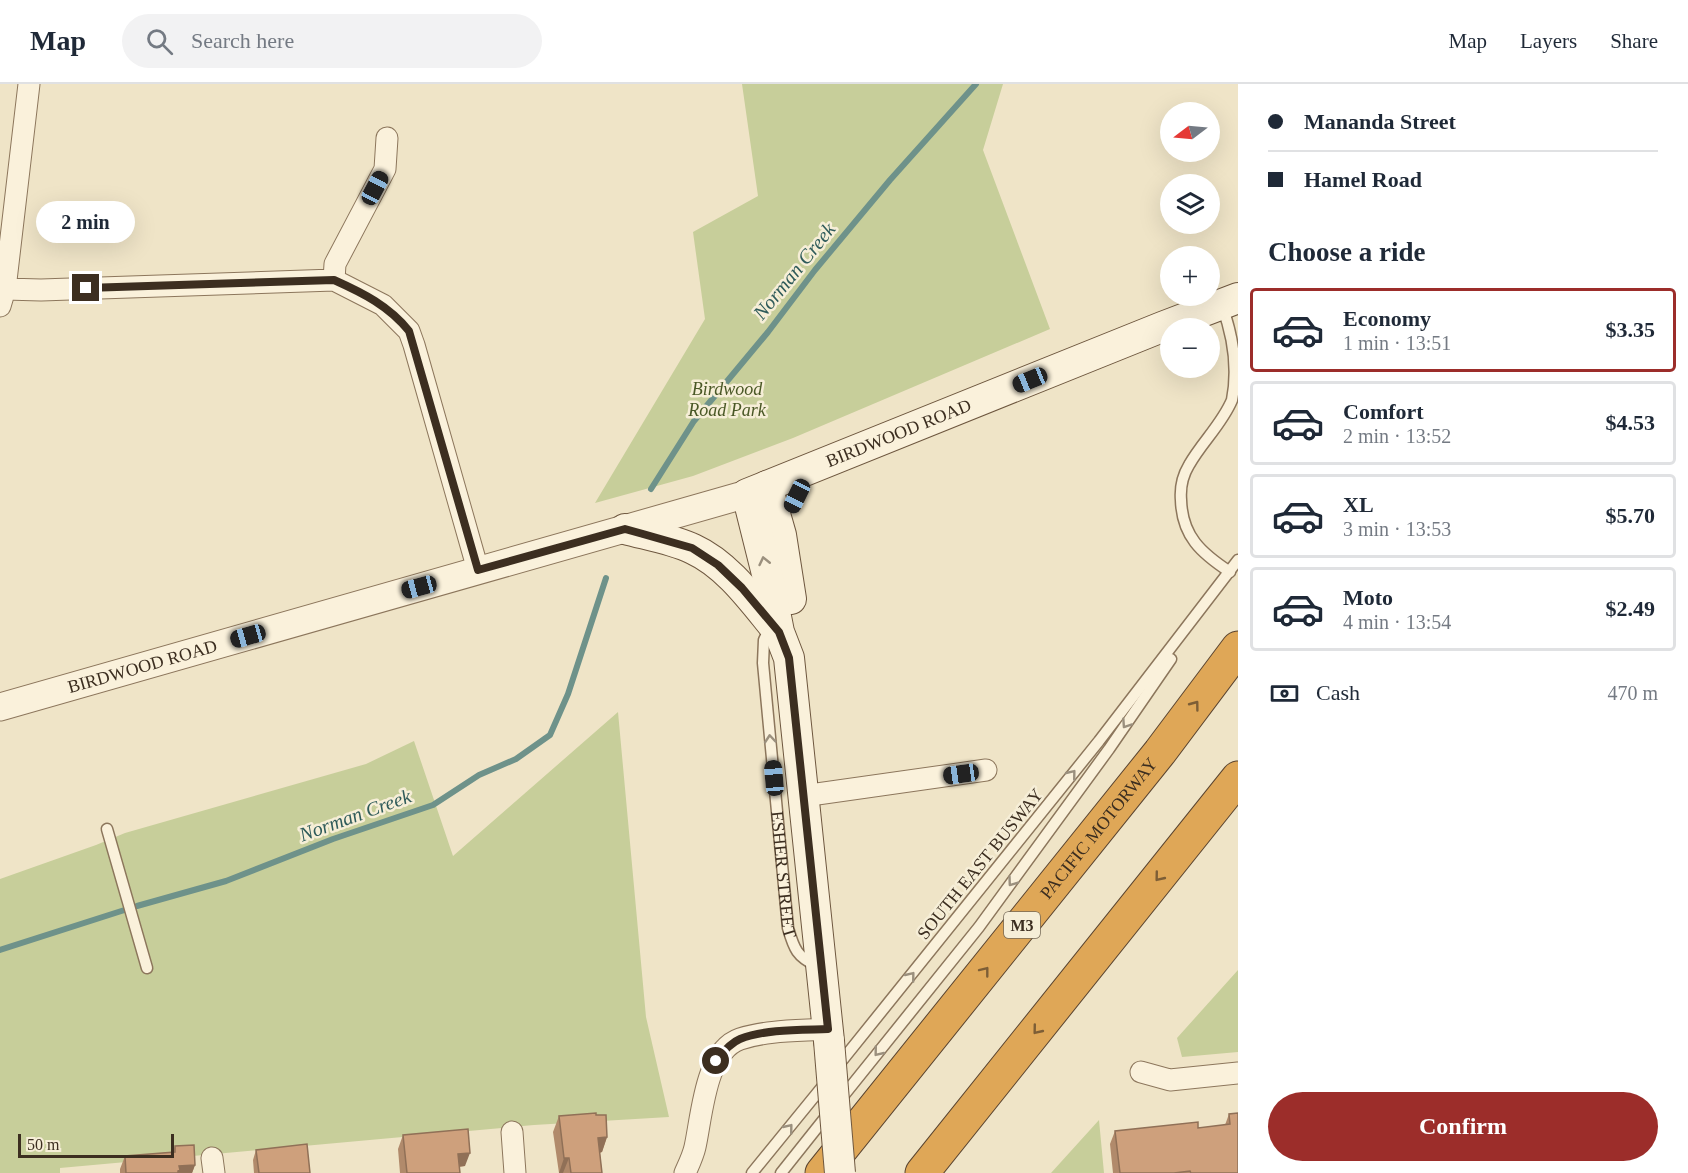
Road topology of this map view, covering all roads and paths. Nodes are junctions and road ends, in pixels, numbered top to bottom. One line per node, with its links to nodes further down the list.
1 (28, 84): 4 (street)
2 (387, 138): 3 (street)
3 (334, 280): 4 (street); 12 (street)
4 (2, 298)
5 (1230, 302): 6 (main road, BIRDWOOD ROAD); 13 (lane)
6 (831, 461): 7 (main road, BIRDWOOD ROAD); 10 (main road)
7 (757, 490): 8 (street, BIRDWOOD ROAD); 10 (main road, ESHER STREET); 14 (main road, ESHER STREET, one-way to 7)
8 (668, 527): 9 (main road); 14 (main road)
9 (625, 529): 12 (street, BIRDWOOD ROAD)
10 (782, 535): 14 (main road, ESHER STREET)
11 (1238, 560): 13 (lane, SOUTH EAST BUSWAY)
12 (478, 570): 16 (street, BIRDWOOD ROAD)
13 (1230, 572): 31 (lane, SOUTH EAST BUSWAY, one-way to 13); 32 (lane, SOUTH EAST BUSWAY, one-way to 32)
14 (780, 638): 19 (main road, ESHER STREET); 24 (lane, ESHER STREET, one-way to 14)
15 (1238, 648): 33 (highway, PACIFIC MOTORWAY / M3, one-way to 15)
16 (0, 707)
17 (986, 770): 19 (street)
18 (1238, 778): 22 (highway)
19 (803, 796): 24 (main road, ESHER STREET)
20 (1238, 813): 22 (highway)
21 (107, 830): 23 (lane)
22 (1195, 832): 35 (highway, one-way to 35)
23 (147, 968)
24 (823, 969): 25 (main road, ESHER STREET)
25 (828, 1035): 30 (street); 34 (main road, ESHER STREET, bridge)
26 (1141, 1072): 27 (street)
27 (1238, 1073)
28 (512, 1132): 29 (street)
29 (515, 1173)
30 (685, 1173)
31 (752, 1173)
32 (781, 1173)
33 (822, 1173)
34 (840, 1173)
35 (922, 1173)

